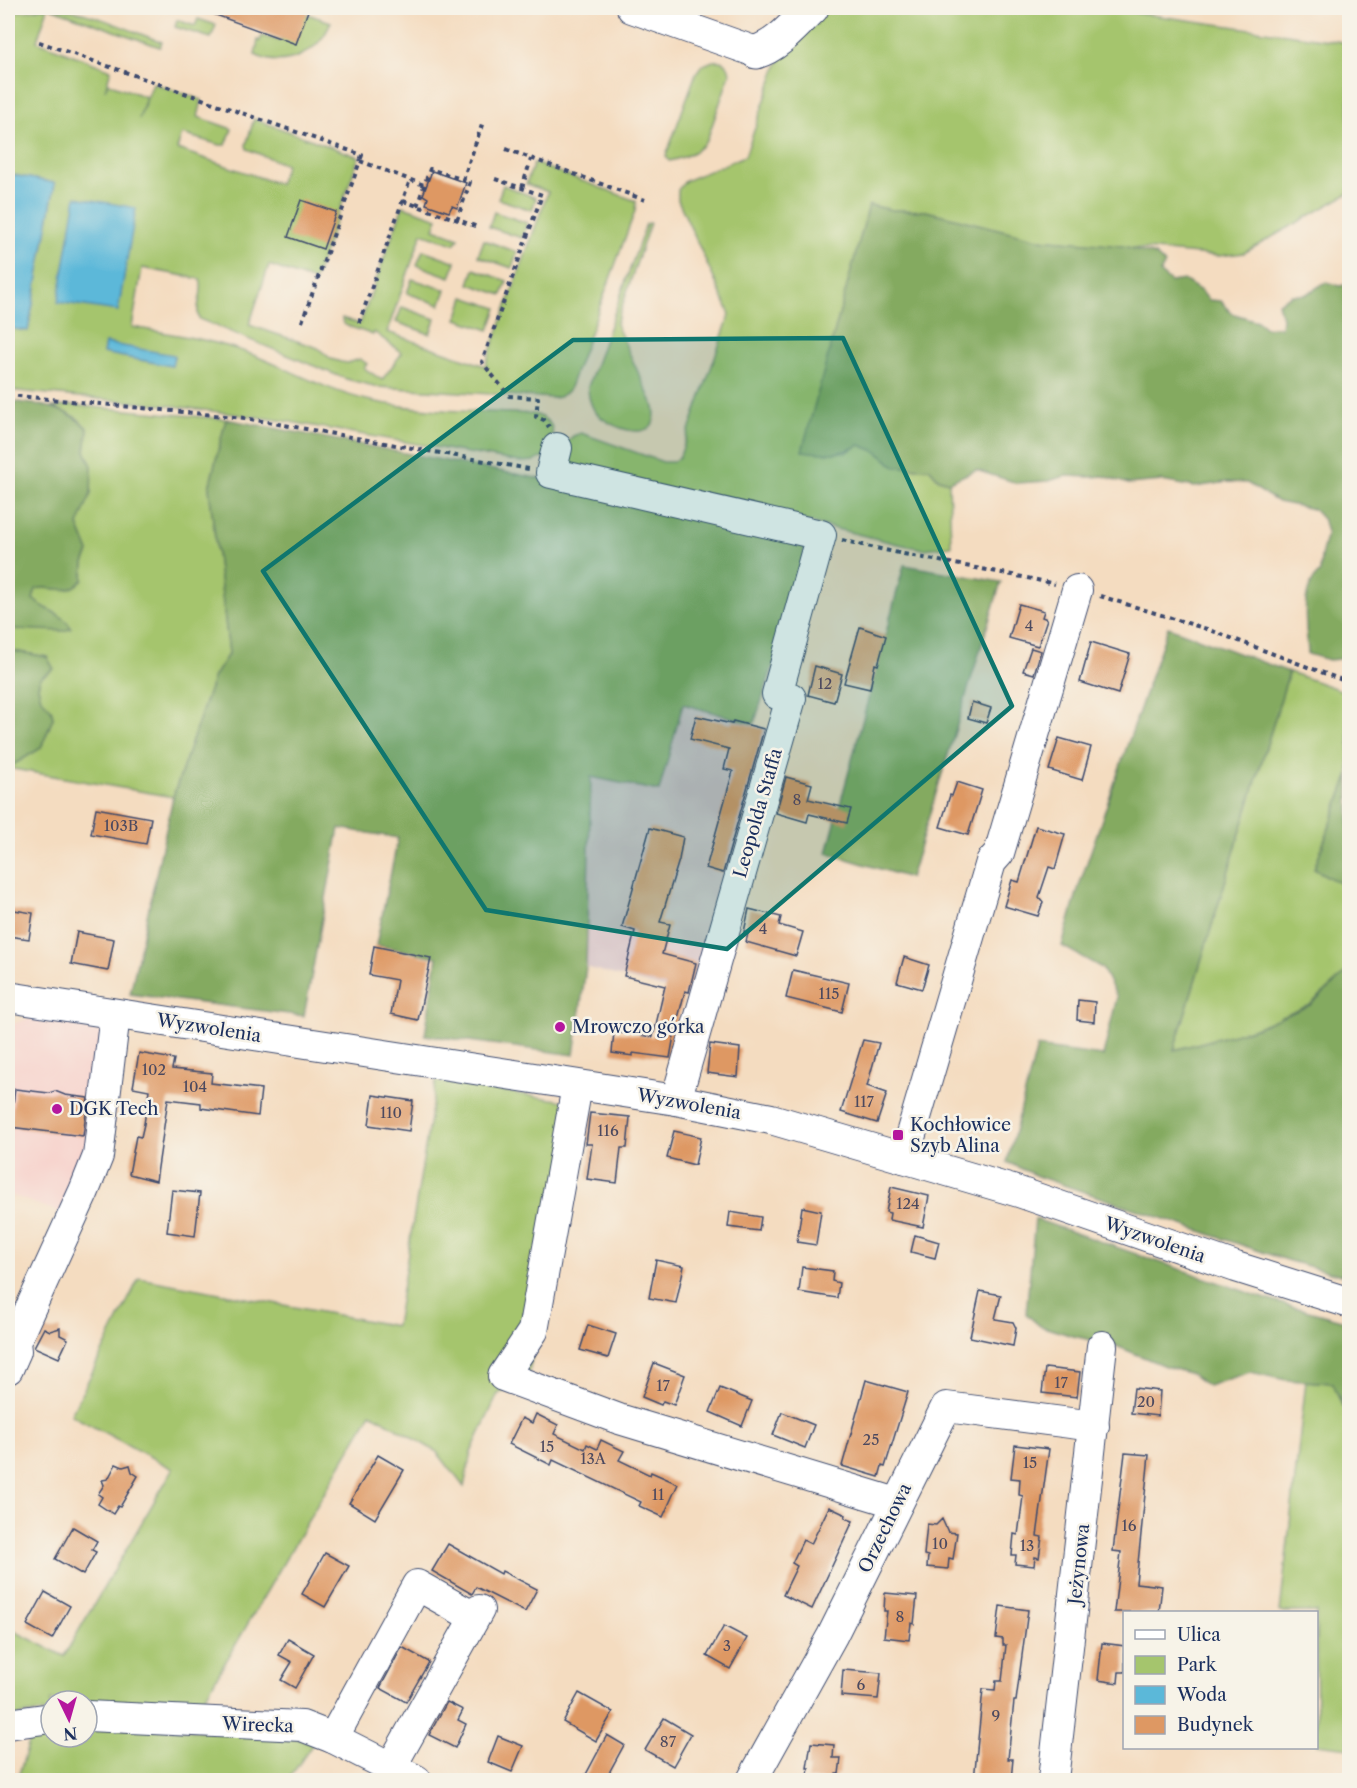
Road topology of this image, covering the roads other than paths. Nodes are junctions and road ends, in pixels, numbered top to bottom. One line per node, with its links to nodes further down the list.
1 (632, 8): 3 (street)
2 (812, 8): 3 (highway)
3 (756, 52)
4 (553, 451): 9 (street, Leopolda Staffa)
5 (1077, 590): 10 (street)
6 (8, 997): 7 (street, Wyzwolenia)
7 (115, 1014): 8 (street, Wyzwolenia); 13 (street)
8 (577, 1086): 9 (street, Wyzwolenia); 15 (street)
9 (676, 1100): 10 (street, Wyzwolenia)
10 (904, 1158): 11 (street, Wyzwolenia)
11 (1350, 1303)
12 (1102, 1346): 14 (street, Jeżynowa)
13 (8, 1370)
14 (1094, 1426): 15 (street, Orzechowa); 22 (street, Jeżynowa)
15 (897, 1503): 21 (street, Orzechowa)
16 (99, 1717): 19 (street, Wirecka)
17 (39, 1720): 18 (street)
18 (8, 1724)
19 (333, 1738): 20 (street, Wirecka); 20 (street)
20 (403, 1774)
21 (752, 1780)
22 (1053, 1780)

